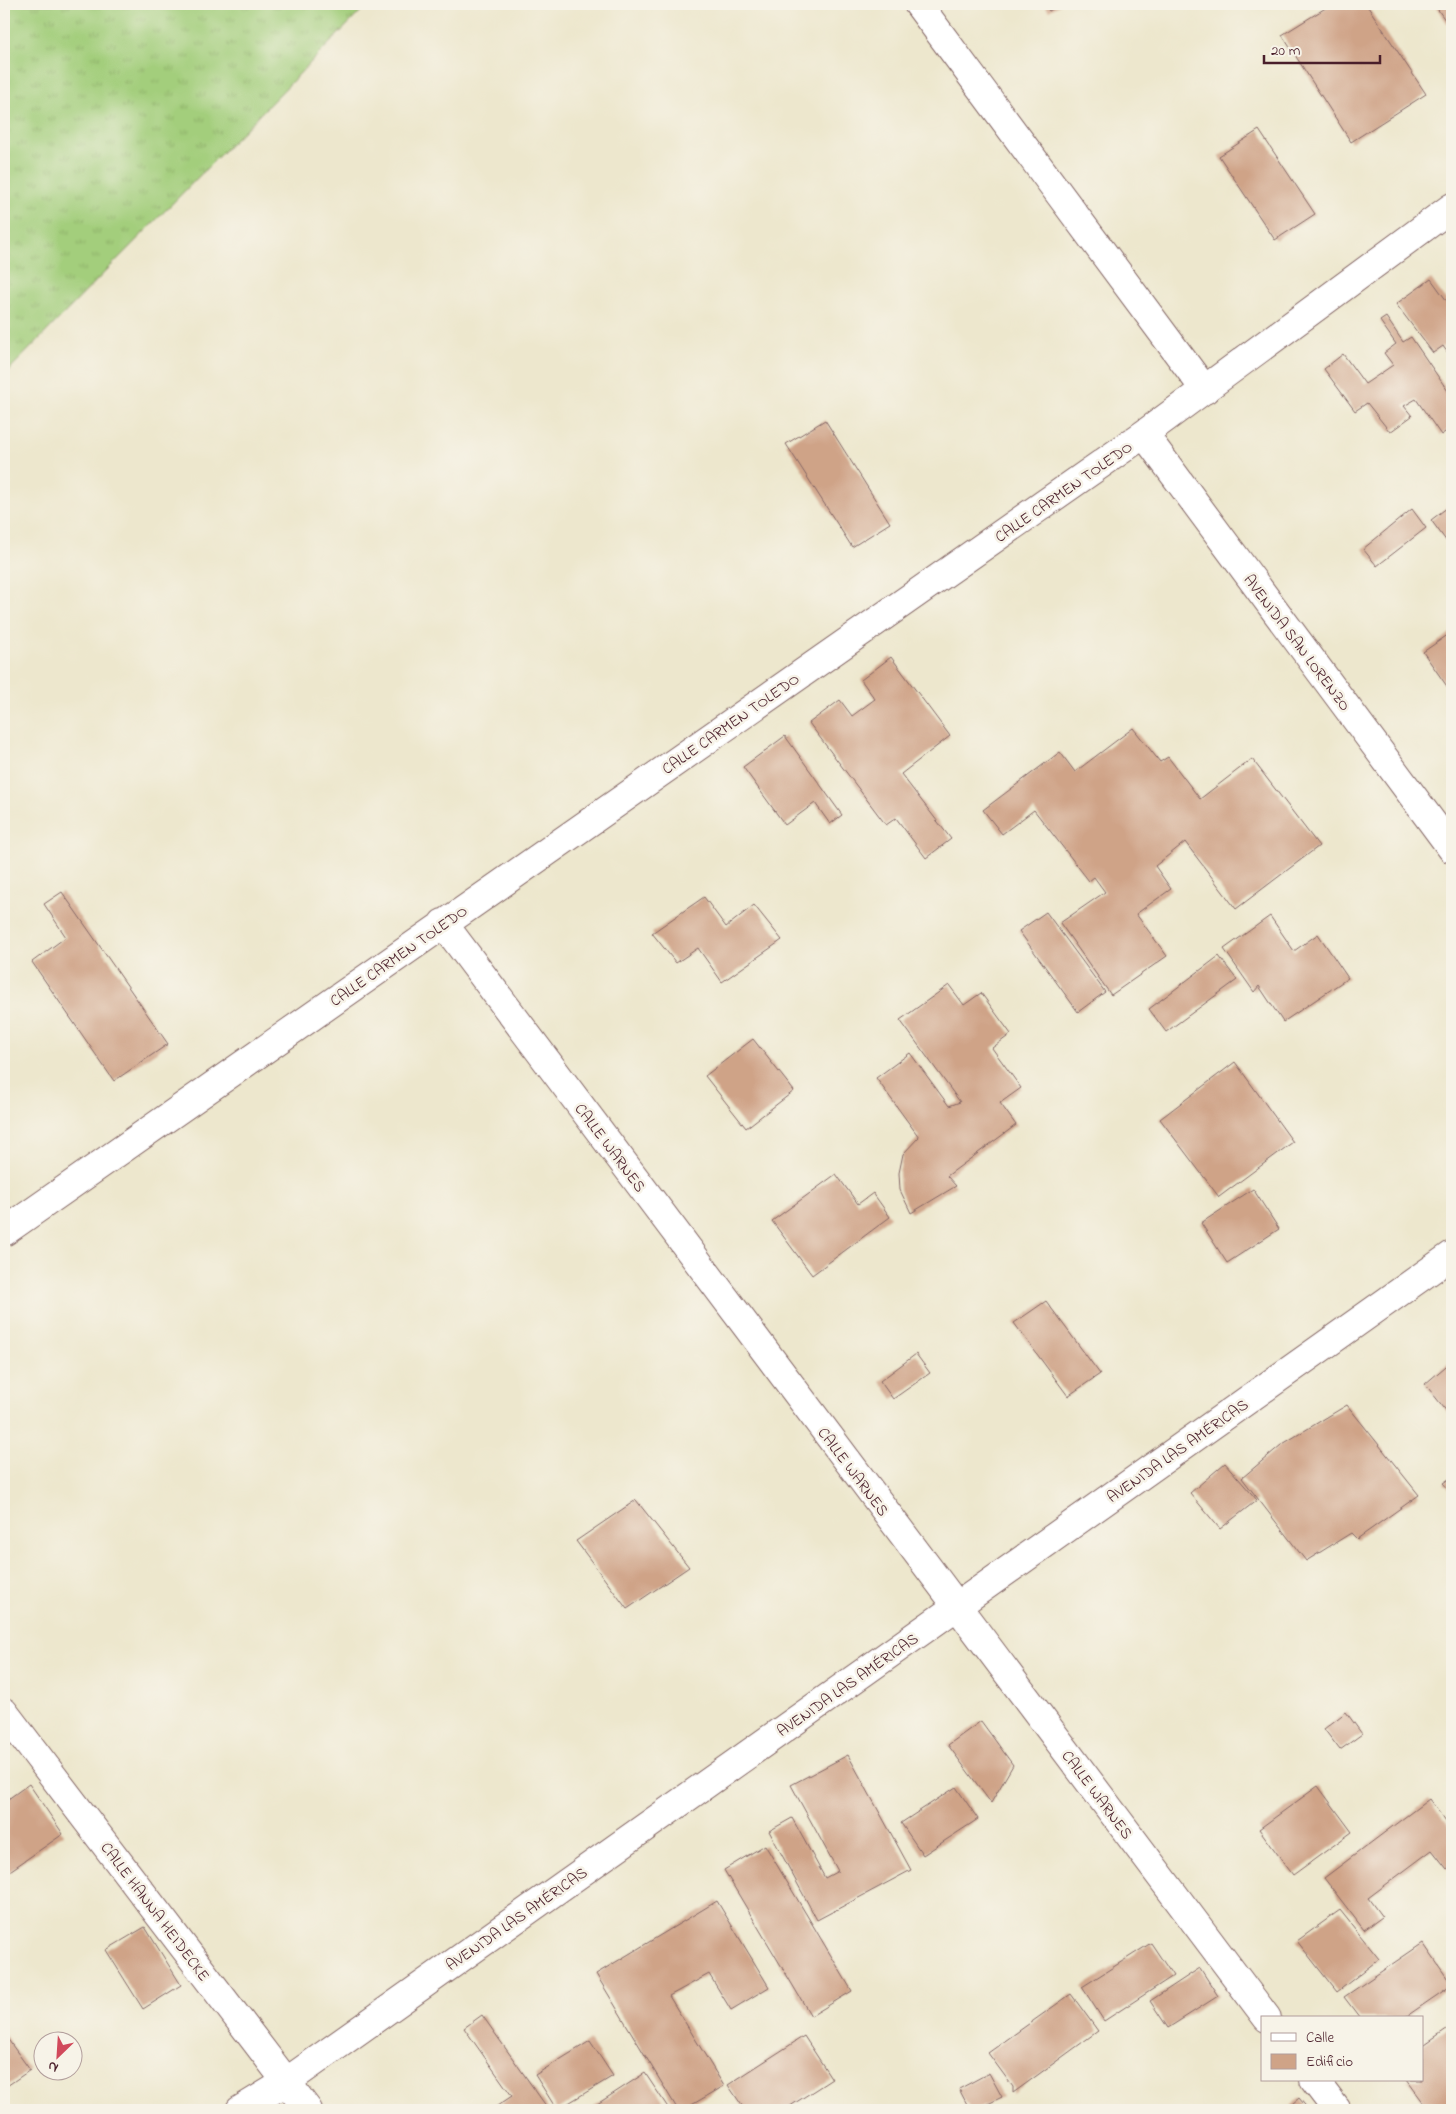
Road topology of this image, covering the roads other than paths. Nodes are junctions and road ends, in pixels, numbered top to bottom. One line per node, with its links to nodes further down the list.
1 (918, 4): 3 (street)
2 (1452, 207): 3 (street, CALLE CARMEN TOLEDO)
3 (1204, 390): 4 (street, CALLE CARMEN TOLEDO)
4 (1144, 434): 5 (street, AVENIDA SAN LORENZO); 6 (street, CALLE CARMEN TOLEDO)
5 (1452, 849)
6 (443, 923): 7 (street, CALLE CARMEN TOLEDO); 9 (street, CALLE WARNES)
7 (4, 1232)
8 (1452, 1255): 9 (street, AVENIDA LAS AMÉRICAS)
9 (956, 1606): 11 (street, CALLE WARNES); 12 (street, AVENIDA LAS AMÉRICAS)
10 (4, 1712): 12 (street, CALLE HANNA HEIDECKE)
11 (1265, 2016)
12 (286, 2082): 14 (street, AVENIDA LAS AMÉRICAS); 15 (street, CALLE HANNA HEIDECKE)
13 (1316, 2082): 16 (street)
14 (240, 2110)
15 (308, 2110)
16 (1337, 2110)

